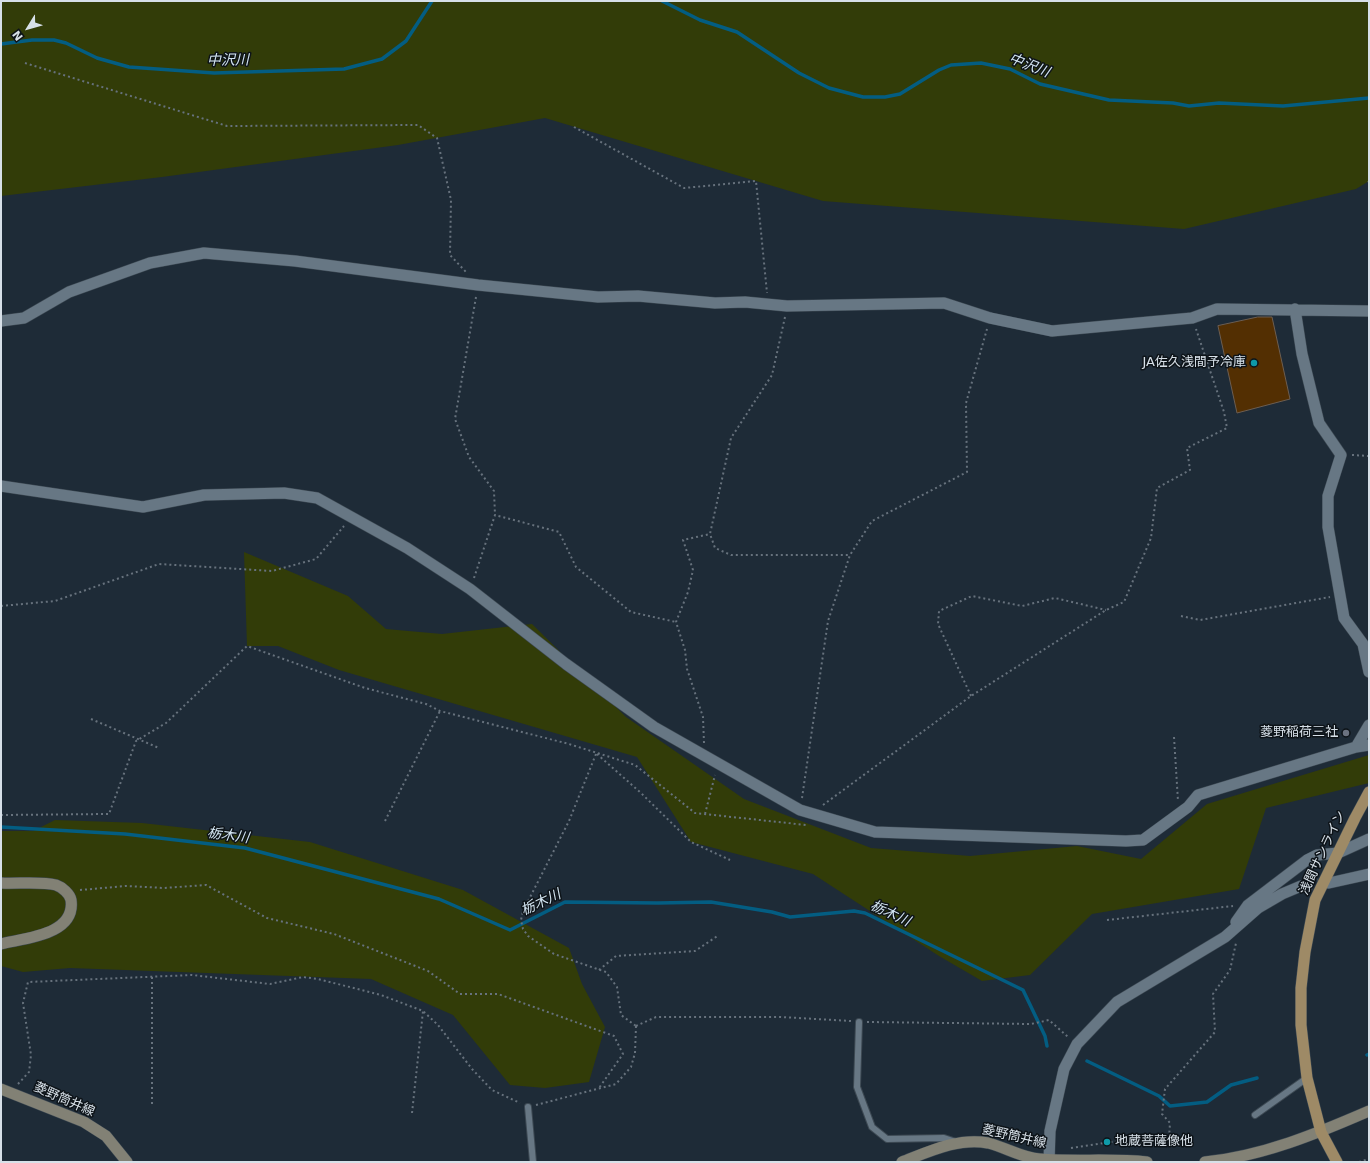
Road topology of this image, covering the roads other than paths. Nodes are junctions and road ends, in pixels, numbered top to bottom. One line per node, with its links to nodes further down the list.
1 (1295, 309): 2 (street); 3 (street); 5 (street)
2 (1369, 311)
3 (1, 320)
4 (1, 486): 7 (street)
5 (1369, 672)
6 (1369, 725): 7 (street)
7 (1362, 746)
8 (1369, 792): 10 (main road, 浅間サンライン)
9 (1369, 839): 10 (street)
10 (1338, 853): 15 (street); 18 (main road, 浅間サンライン)
11 (1369, 874): 13 (street)
12 (1, 883): 16 (main road)
13 (1329, 883)
14 (1301, 886): 15 (street)
15 (1225, 937): 25 (street)
16 (1, 944)
17 (858, 1022): 24 (lane)
18 (1307, 1078): 22 (lane); 23 (main road, 浅間サンライン)
19 (5, 1090): 26 (main road, 菱野筒井線)
20 (528, 1107): 27 (lane)
21 (1369, 1111): 23 (main road)
22 (1255, 1115)
23 (1321, 1132): 30 (main road); 31 (main road, 浅間サンライン)
24 (962, 1143): 25 (main road, 菱野筒井線); 28 (main road, 菱野筒井線)
25 (1050, 1158): 29 (main road, 菱野筒井線)
26 (127, 1162)
27 (533, 1162)
28 (902, 1162)
29 (1147, 1162)
30 (1205, 1162)
31 (1337, 1162)

